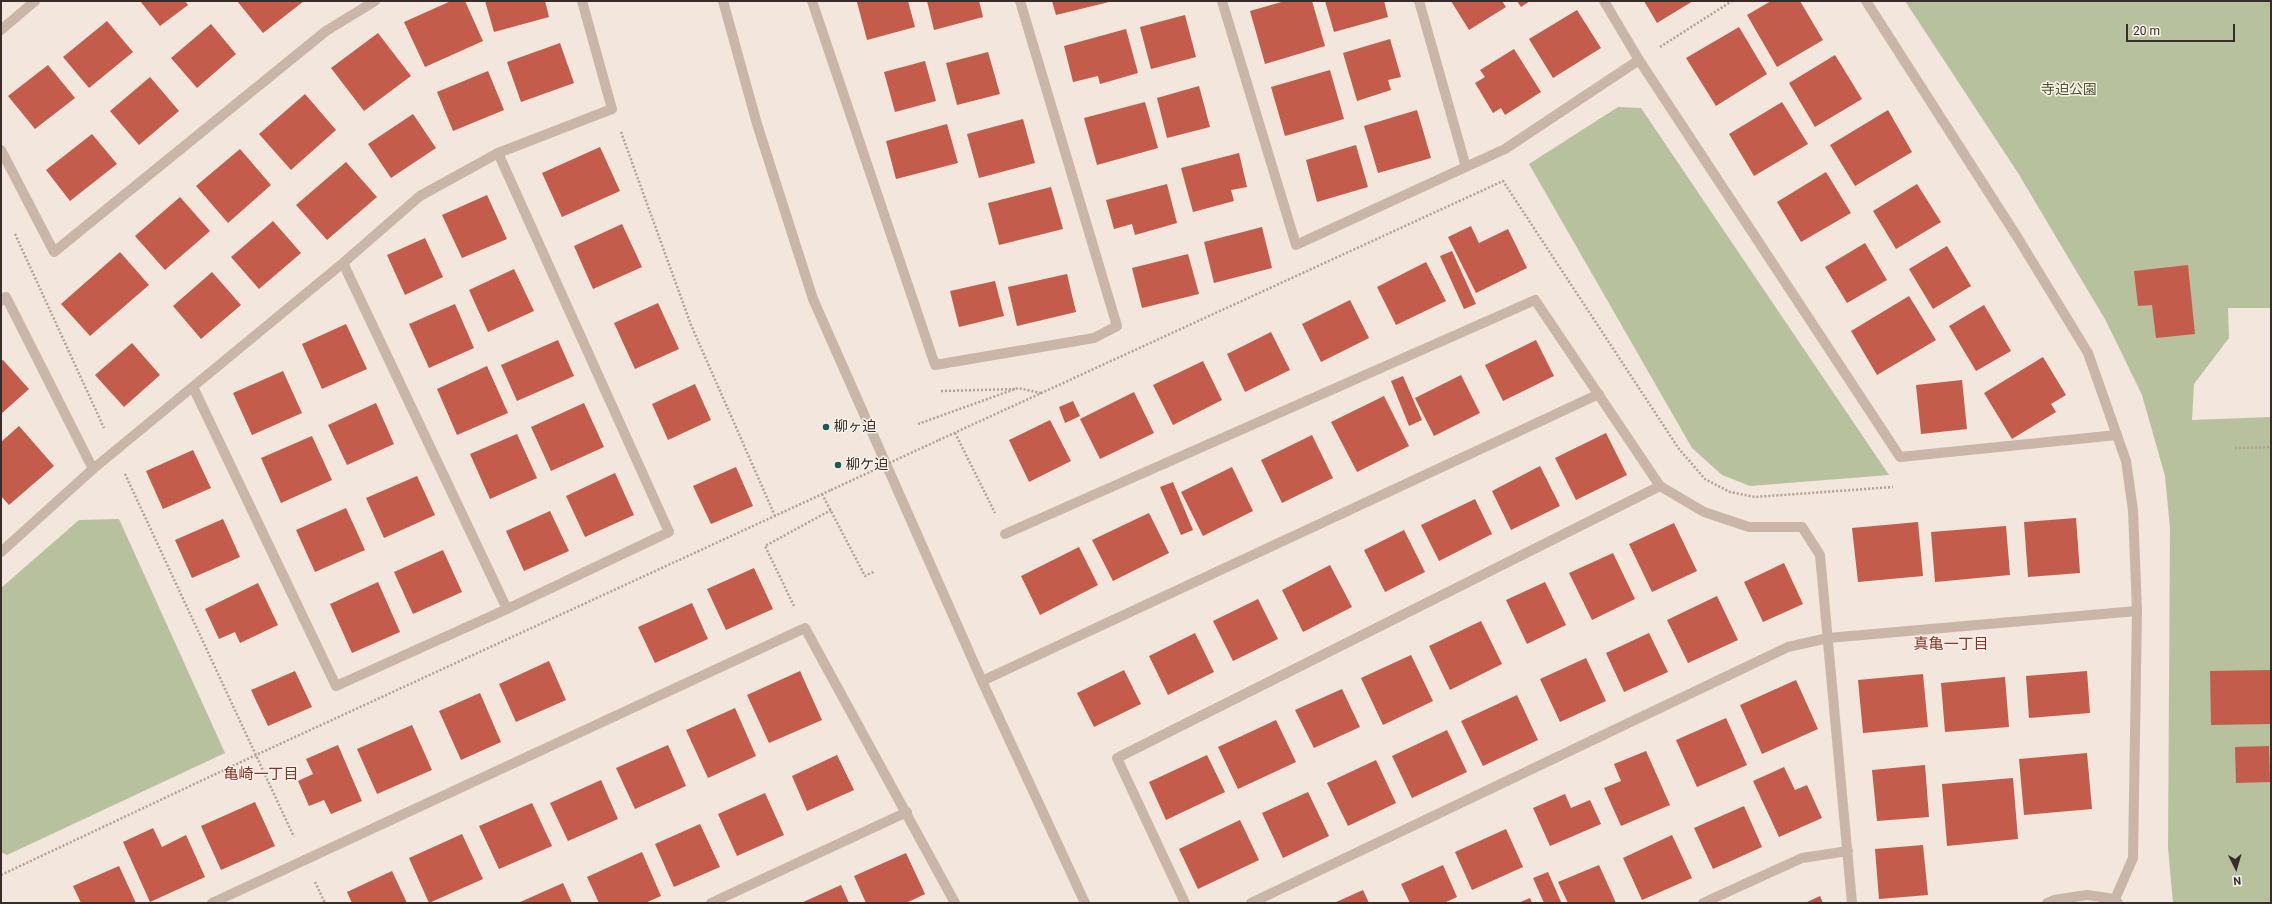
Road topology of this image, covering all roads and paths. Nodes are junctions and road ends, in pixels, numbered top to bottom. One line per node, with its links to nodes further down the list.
1 (35, 1): 12 (street)
2 (375, 1): 15 (street)
3 (582, 1): 14 (street)
4 (723, 1): 45 (street)
5 (812, 1): 6 (street)
6 (1020, 1)
7 (1222, 1): 17 (street)
8 (1419, 1): 17 (street)
9 (1604, 1): 13 (street)
10 (1732, 1): 13 (path)
11 (1866, 1): 28 (street)
12 (1, 30)
13 (1639, 60): 17 (street); 28 (street)
14 (612, 109): 16 (street); 37 (path)
15 (1, 150)
16 (498, 153): 19 (street); 41 (street)
17 (1466, 167)
18 (13, 230): 32 (path)
19 (343, 263): 21 (street); 41 (street)
20 (1, 301): 33 (street)
21 (193, 387): 32 (street); 41 (street)
22 (1018, 388): 23 (path); 24 (path); 26 (path)
23 (945, 391)
24 (1042, 393)
25 (1599, 394): 34 (street); 38 (street); 45 (street)
26 (918, 424)
27 (955, 433): 38 (path)
28 (2117, 435): 42 (street)
29 (939, 440): 35 (path, bridge)
30 (2271, 447): 31 (path)
31 (2236, 448)
32 (114, 450): 33 (street); 46 (path)
33 (93, 469): 39 (street)
34 (1660, 486): 44 (street); 57 (street)
35 (822, 494): 36 (path); 37 (path)
36 (831, 510): 40 (path); 43 (path)
37 (775, 516): 46 (path)
38 (1005, 534)
39 (1, 552)
40 (875, 571)
41 (507, 609)
42 (2137, 611): 44 (street); 51 (street)
43 (805, 628): 47 (street); 49 (street)
44 (1828, 638): 48 (street); 58 (street)
45 (982, 681): 56 (street)
46 (256, 755): 49 (path); 50 (path)
47 (907, 812): 54 (street); 55 (street)
48 (1848, 851): 59 (street); 60 (street)
49 (305, 861): 52 (street); 53 (path)
50 (1, 875)
51 (2117, 901): 61 (street)
52 (212, 903)
53 (325, 903)
54 (711, 903)
55 (956, 903)
56 (1085, 903)
57 (1185, 903)
58 (1251, 903)
59 (1703, 903)
60 (1852, 903)
61 (2047, 903)

